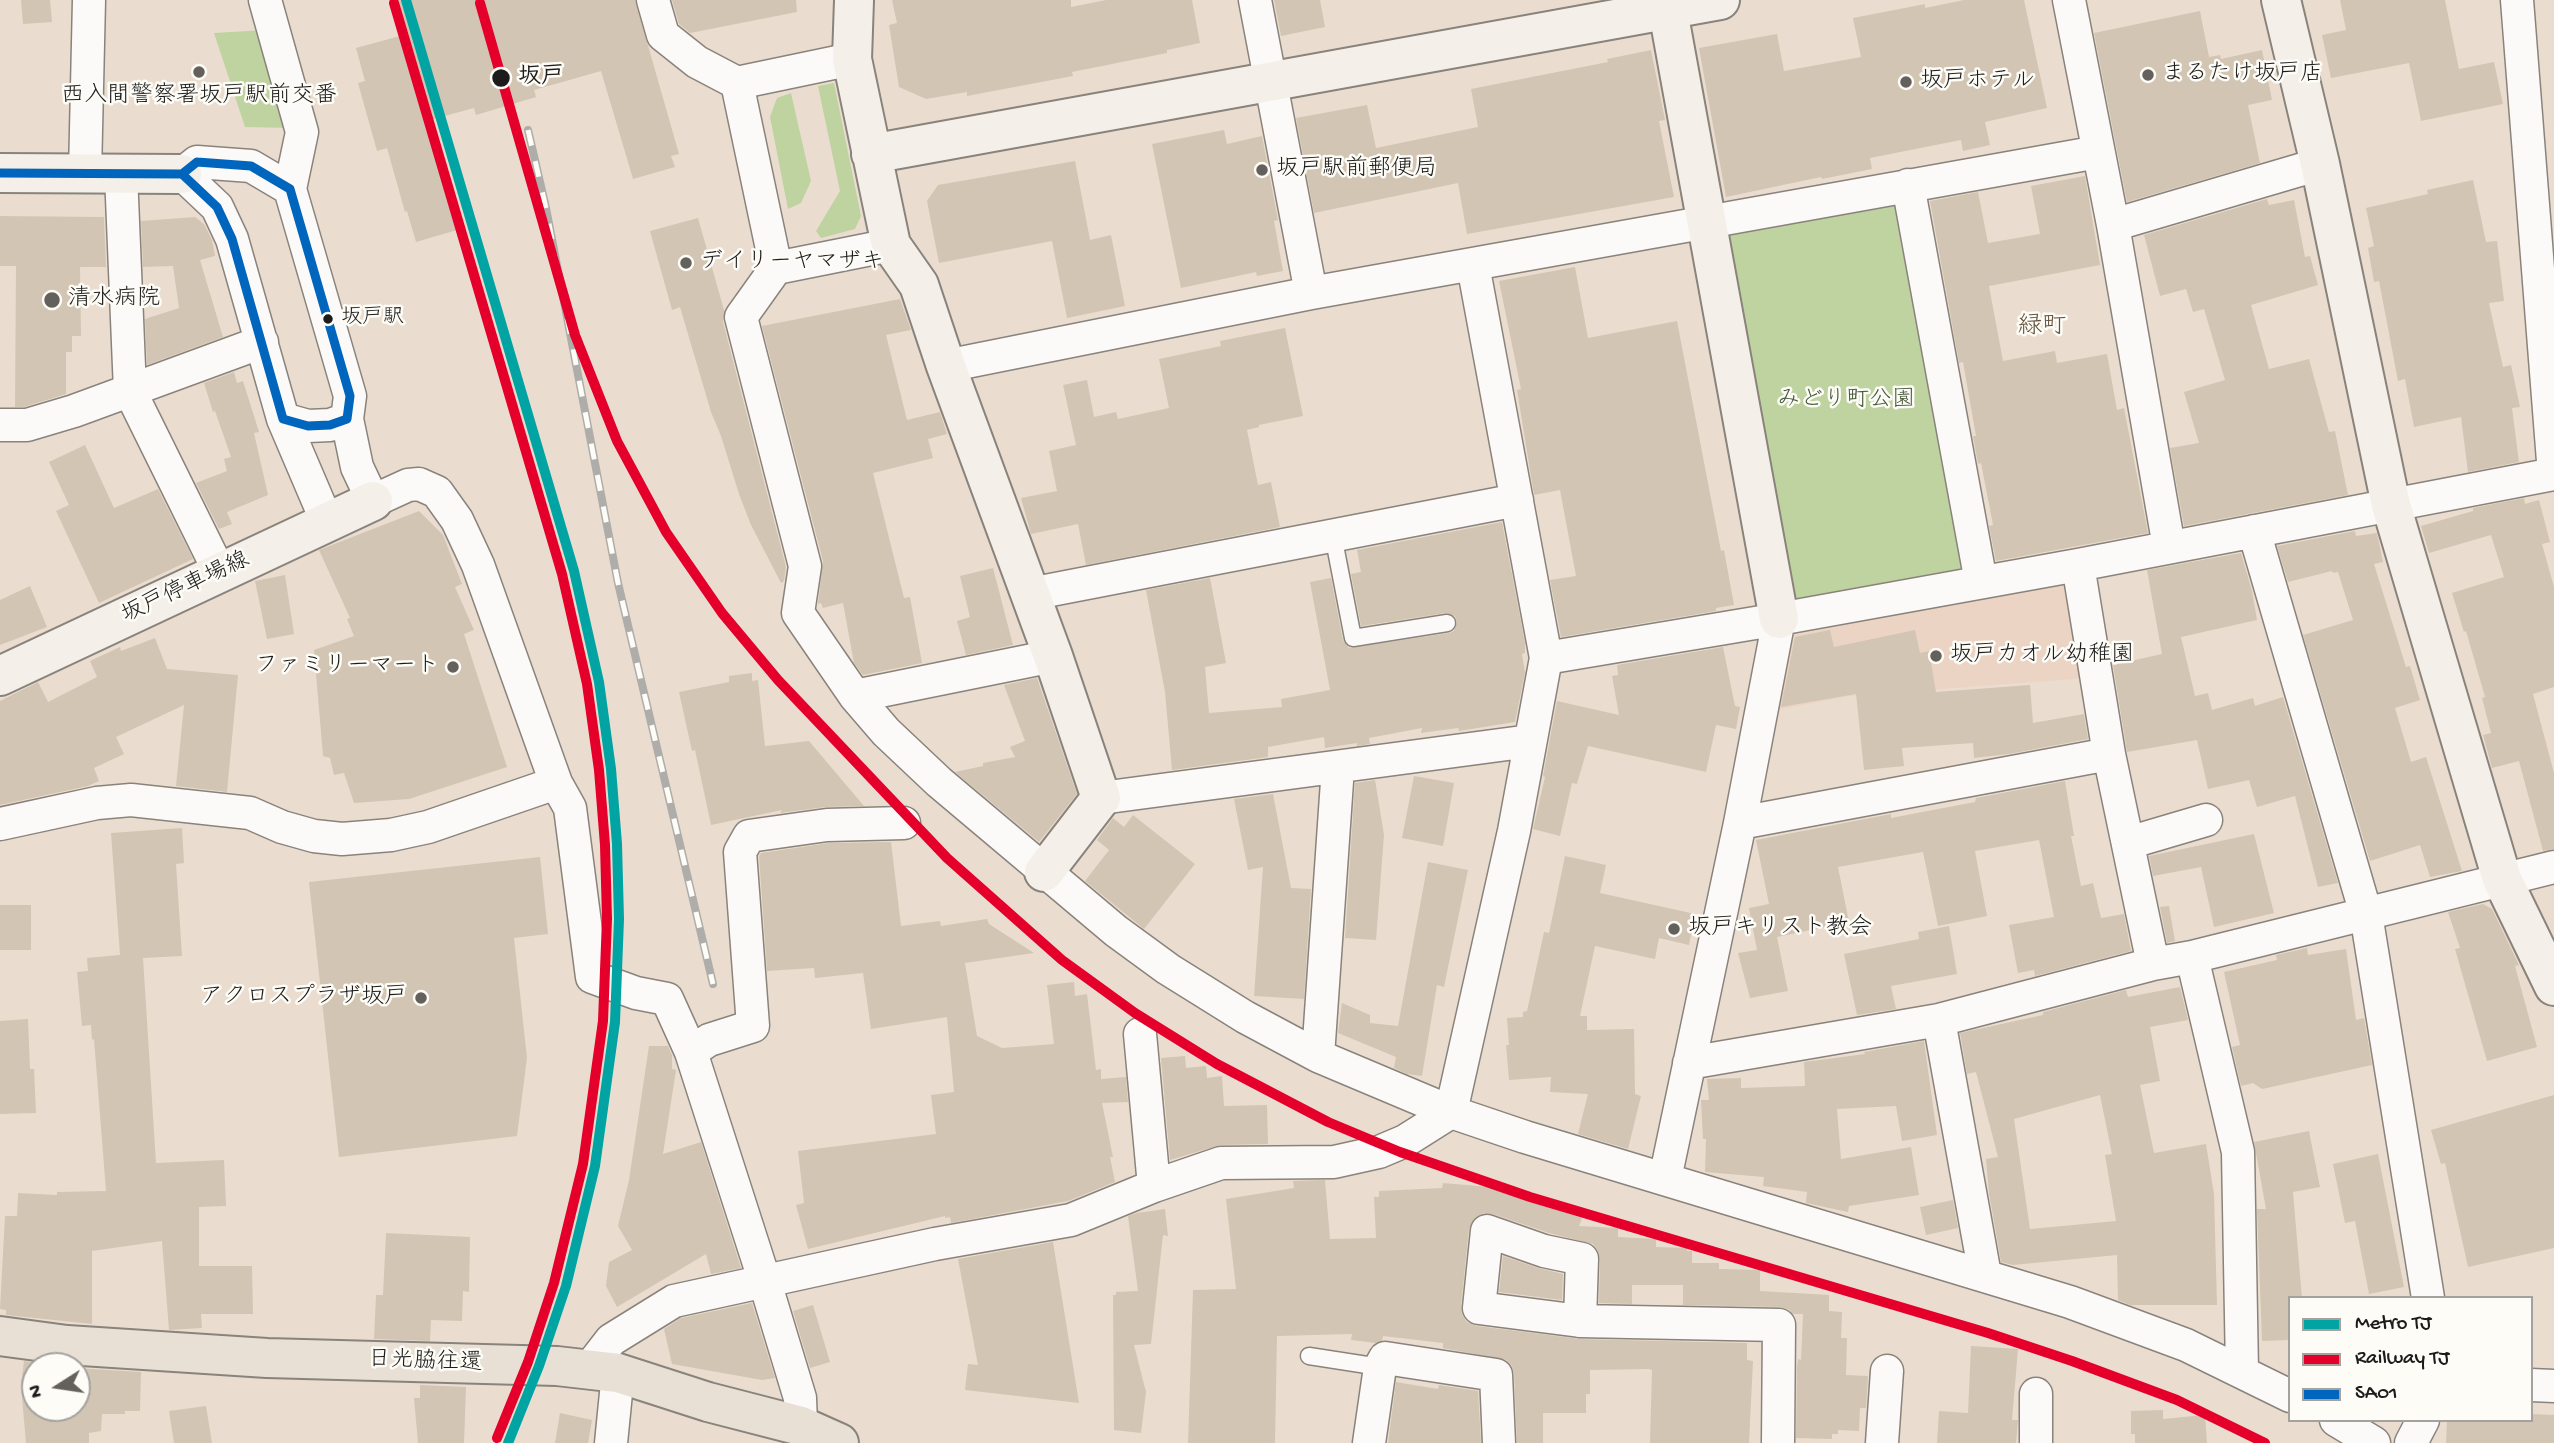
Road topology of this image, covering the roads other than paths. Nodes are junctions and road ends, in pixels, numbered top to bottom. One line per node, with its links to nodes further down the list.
1 (89, 0): 18 (street)
2 (265, 0): 21 (street)
3 (653, 0): 13 (street)
4 (854, 0): 11 (street)
5 (1255, 0): 12 (street)
6 (1720, 0): 10 (street)
7 (2069, 0): 14 (street)
8 (2281, 0): 16 (street)
9 (2517, 0): 36 (street)
10 (1667, 5): 12 (street); 22 (street)
11 (852, 59): 13 (street); 15 (street)
12 (1271, 81): 15 (street); 27 (street)
13 (737, 83): 26 (street)
14 (2098, 152): 20 (street); 23 (street)
15 (871, 154): 24 (street)
16 (2320, 164): 23 (street); 36 (street)
17 (0, 173): 18 (street)
18 (103, 174): 19 (street); 30 (street)
19 (182, 174): 21 (street); 28 (street)
20 (1908, 185): 22 (street); 43 (street)
21 (290, 189): 32 (street)
22 (1707, 221): 25 (street); 45 (street)
23 (2113, 225): 40 (street)
24 (891, 245): 26 (street); 29 (street)
25 (1473, 265): 27 (street); 34 (street)
26 (776, 268): 50 (street)
27 (1311, 293): 29 (street)
28 (262, 342): 30 (street); 31 (street)
29 (946, 366): 44 (street)
30 (130, 391): 33 (street); 42 (street)
31 (283, 419): 32 (street); 37 (street)
32 (347, 419): 35 (street)
33 (0, 425)
34 (1517, 500): 39 (street); 48 (street)
35 (373, 501): 37 (street, 坂戸停車場線); 54 (street)
36 (2391, 505): 38 (street); 63 (street)
37 (327, 522): 42 (street, 坂戸停車場線)
38 (2254, 531): 40 (street); 64 (street)
39 (1334, 535): 44 (street); 46 (lane)
40 (2169, 547): 41 (street)
41 (2078, 565): 43 (street); 52 (street)
42 (220, 573): 49 (street, 坂戸停車場線)
43 (1981, 582): 45 (street)
44 (1030, 594): 47 (street)
45 (1779, 619): 48 (street); 58 (street)
46 (1447, 623)
47 (1053, 656): 50 (street); 55 (street)
48 (1546, 658): 51 (street)
49 (0, 676)
50 (855, 696): 62 (street)
51 (1530, 741): 53 (street); 73 (street)
52 (2109, 754): 58 (street); 60 (street)
53 (1338, 767): 55 (street); 71 (street)
54 (556, 783): 59 (street); 70 (street)
55 (1101, 798): 62 (street)
56 (2206, 820): 60 (street)
57 (904, 823): 70 (street)
58 (1740, 823): 72 (street)
59 (0, 824)
60 (2129, 843): 66 (street)
61 (2554, 867): 63 (street)
62 (1044, 872): 71 (street)
63 (2502, 879): 64 (street); 67 (street)
64 (2366, 914): 65 (street); 78 (street)
65 (2192, 957): 66 (street); 84 (street)
66 (2153, 964): 68 (street)
67 (2554, 986)
68 (1939, 1020): 72 (street); 76 (street)
69 (1140, 1034): 75 (street)
70 (691, 1052): 77 (street)
71 (1318, 1056): 73 (street)
72 (1689, 1063): 74 (street)
73 (1451, 1112): 74 (street); 75 (street)
74 (1665, 1179): 76 (street)
75 (1154, 1186): 77 (street)
76 (1985, 1275): 84 (street)
77 (764, 1279): 85 (street); 92 (street)
78 (2428, 1296)
79 (1580, 1321): 97 (street)
80 (0, 1336): 85 (main road, 日光脇往還)
81 (1309, 1356): 82 (lane)
82 (1380, 1367): 95 (street); 96 (street)
83 (1887, 1371): 98 (street)
84 (2242, 1371): 89 (street)
85 (602, 1372): 92 (main road, 日光脇往還); 93 (street)
86 (2533, 1385): 87 (street)
87 (2554, 1386)
88 (2036, 1394): 99 (street)
89 (2288, 1395)
90 (2339, 1422): 100 (street)
91 (2422, 1422): 101 (street)
92 (801, 1426): 94 (main road, 日光脇往還)
93 (611, 1443)
94 (839, 1443)
95 (1369, 1443)
96 (1499, 1443)
97 (1778, 1443)
98 (1882, 1443)
99 (2036, 1443)
100 (2374, 1443)
101 (2411, 1443)

